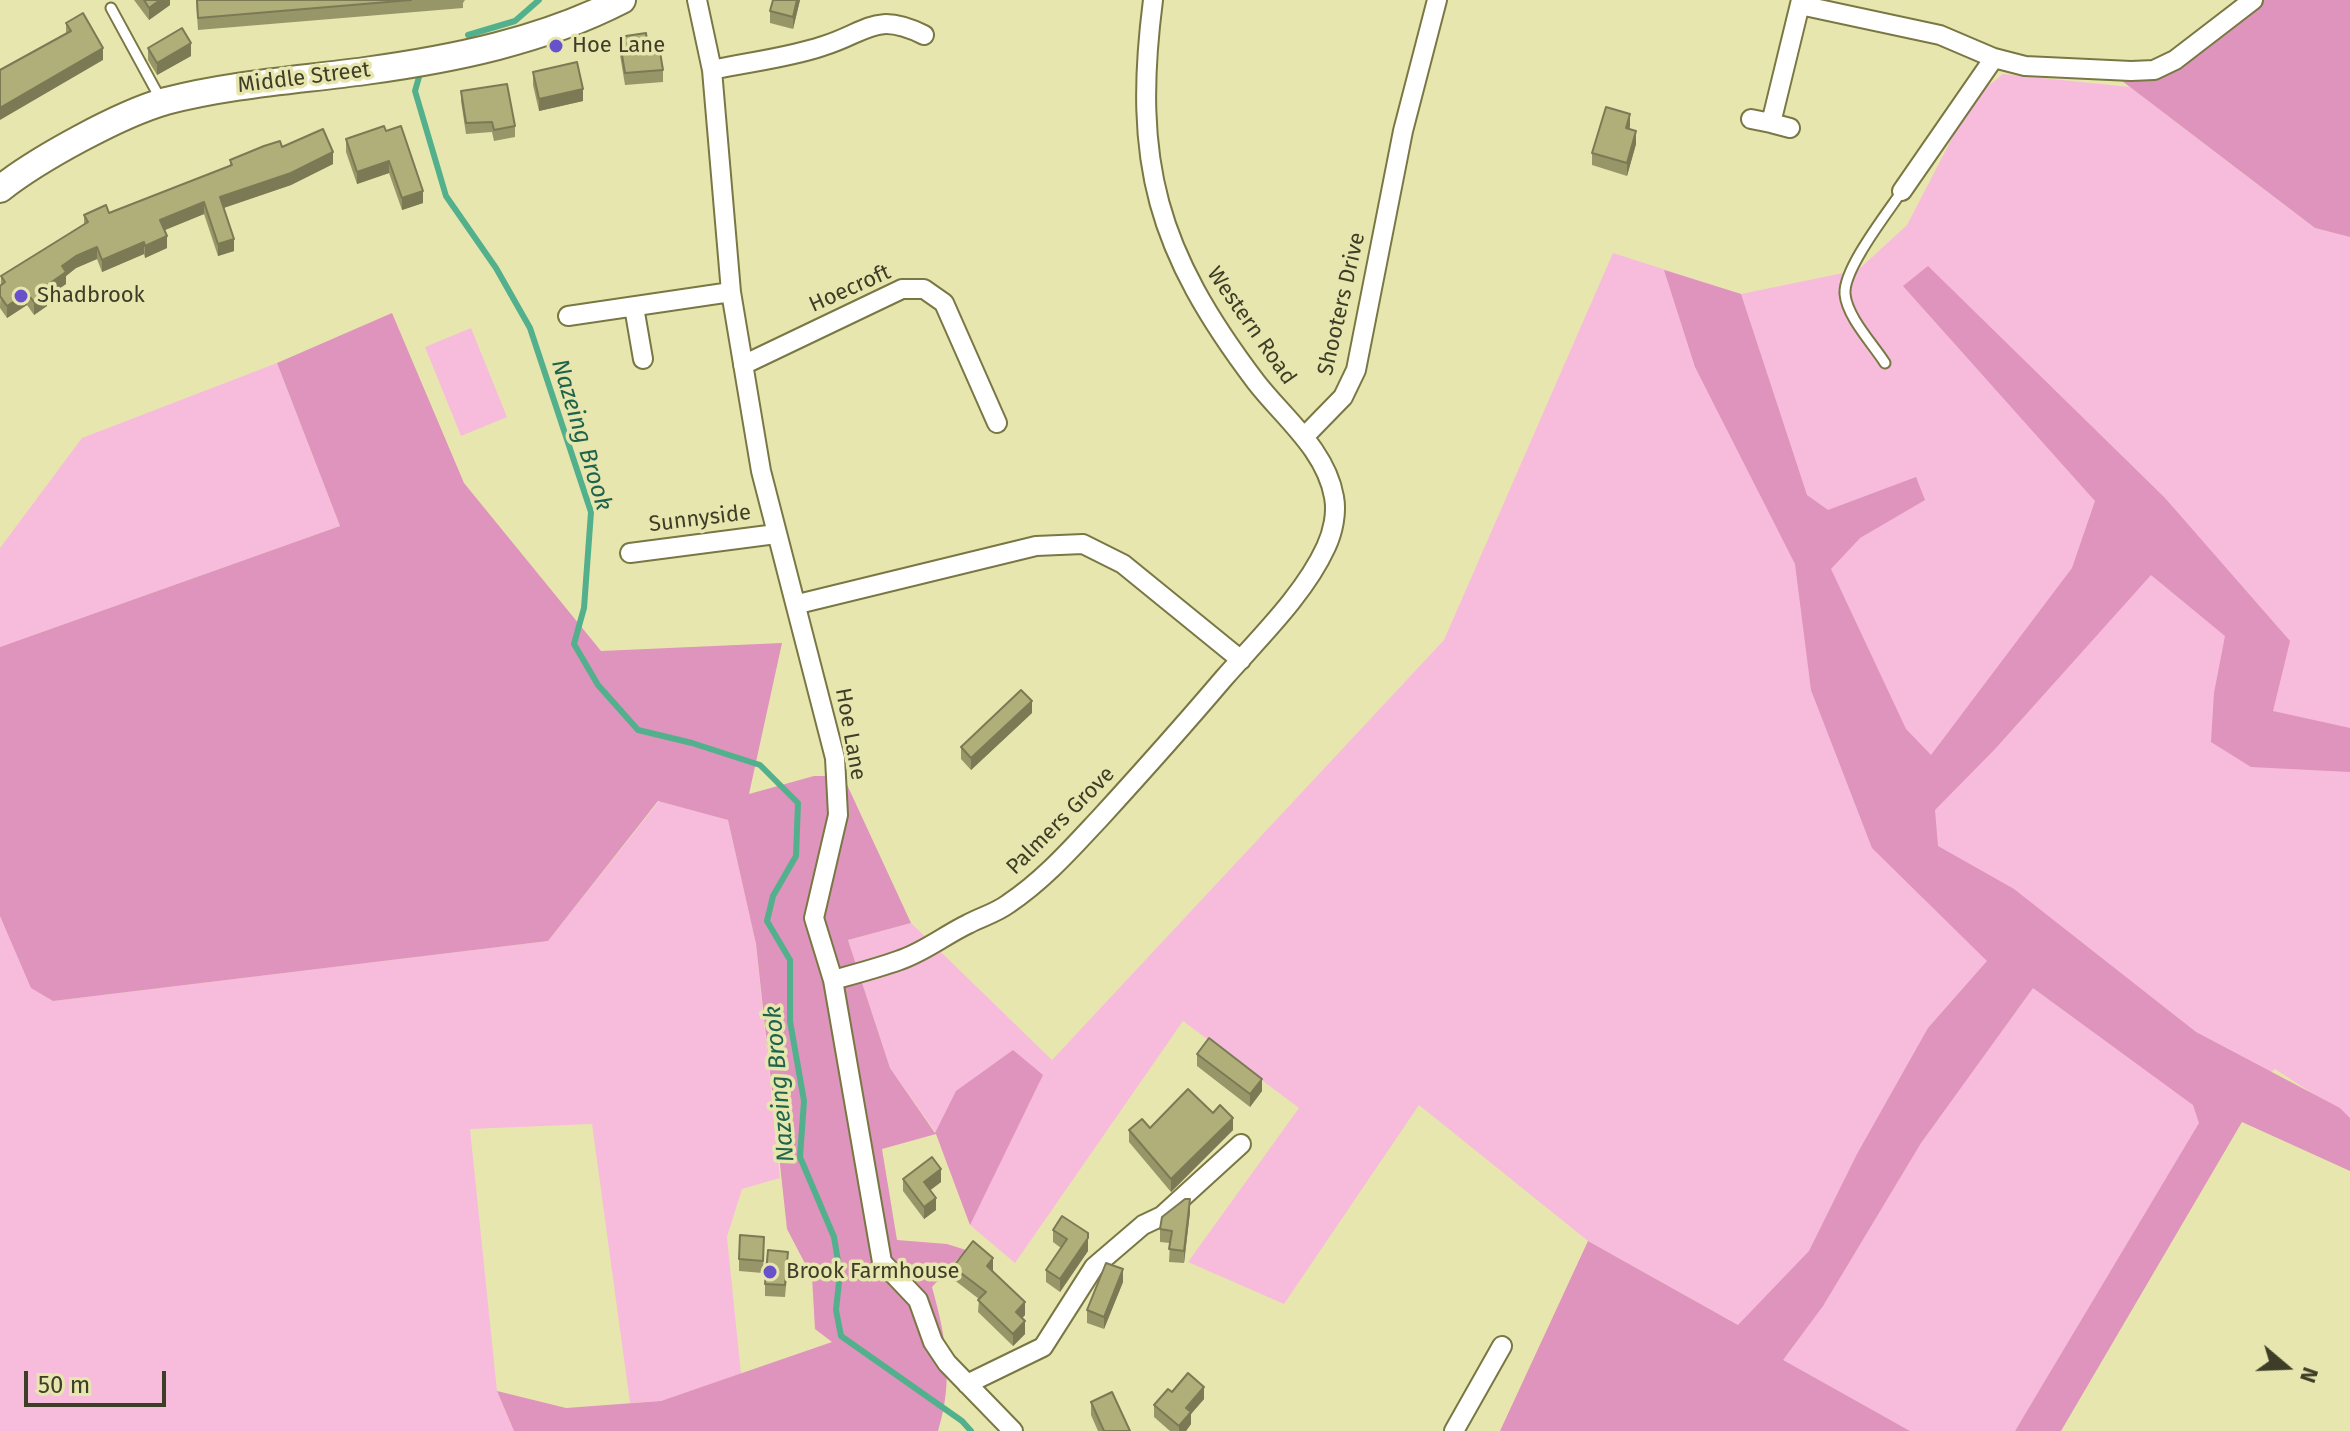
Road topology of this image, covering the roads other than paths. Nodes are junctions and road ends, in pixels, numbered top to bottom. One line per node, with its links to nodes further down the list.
1 (622, 0): 11 (street, Middle Street)
2 (697, 0): 10 (street, Hoe Lane)
3 (1153, 0): 24 (street, Western Road)
4 (1437, 0): 24 (street, Shooters Drive)
5 (2253, 0): 9 (street)
6 (1800, 2): 9 (street); 13 (street)
7 (111, 8): 11 (lane)
8 (924, 35): 10 (street)
9 (1994, 58): 16 (street)
10 (712, 70): 17 (street, Hoe Lane)
11 (162, 102): 15 (street, Middle Street)
12 (1751, 119): 13 (street)
13 (1771, 123): 14 (street)
14 (1790, 128)
15 (0, 189)
16 (1902, 191): 21 (lane)
17 (731, 292): 18 (street); 22 (street, Hoe Lane)
18 (634, 307): 19 (street); 20 (street)
19 (568, 316)
20 (643, 359)
21 (1885, 363)
22 (743, 365): 23 (street, Hoecroft); 25 (street, Hoe Lane)
23 (997, 423)
24 (1304, 437): 28 (street, Palmers Grove)
25 (776, 534): 26 (street, Sunnyside); 27 (street, Hoe Lane)
26 (630, 553)
27 (798, 604): 28 (street); 29 (street, Hoe Lane)
28 (1241, 660): 29 (street, Palmers Grove)
29 (833, 980): 32 (street, Hoe Lane)
30 (1241, 1144): 32 (street)
31 (1502, 1346): 34 (street)
32 (967, 1384): 33 (street, Hoe Lane)
33 (1013, 1431)
34 (1454, 1431)

